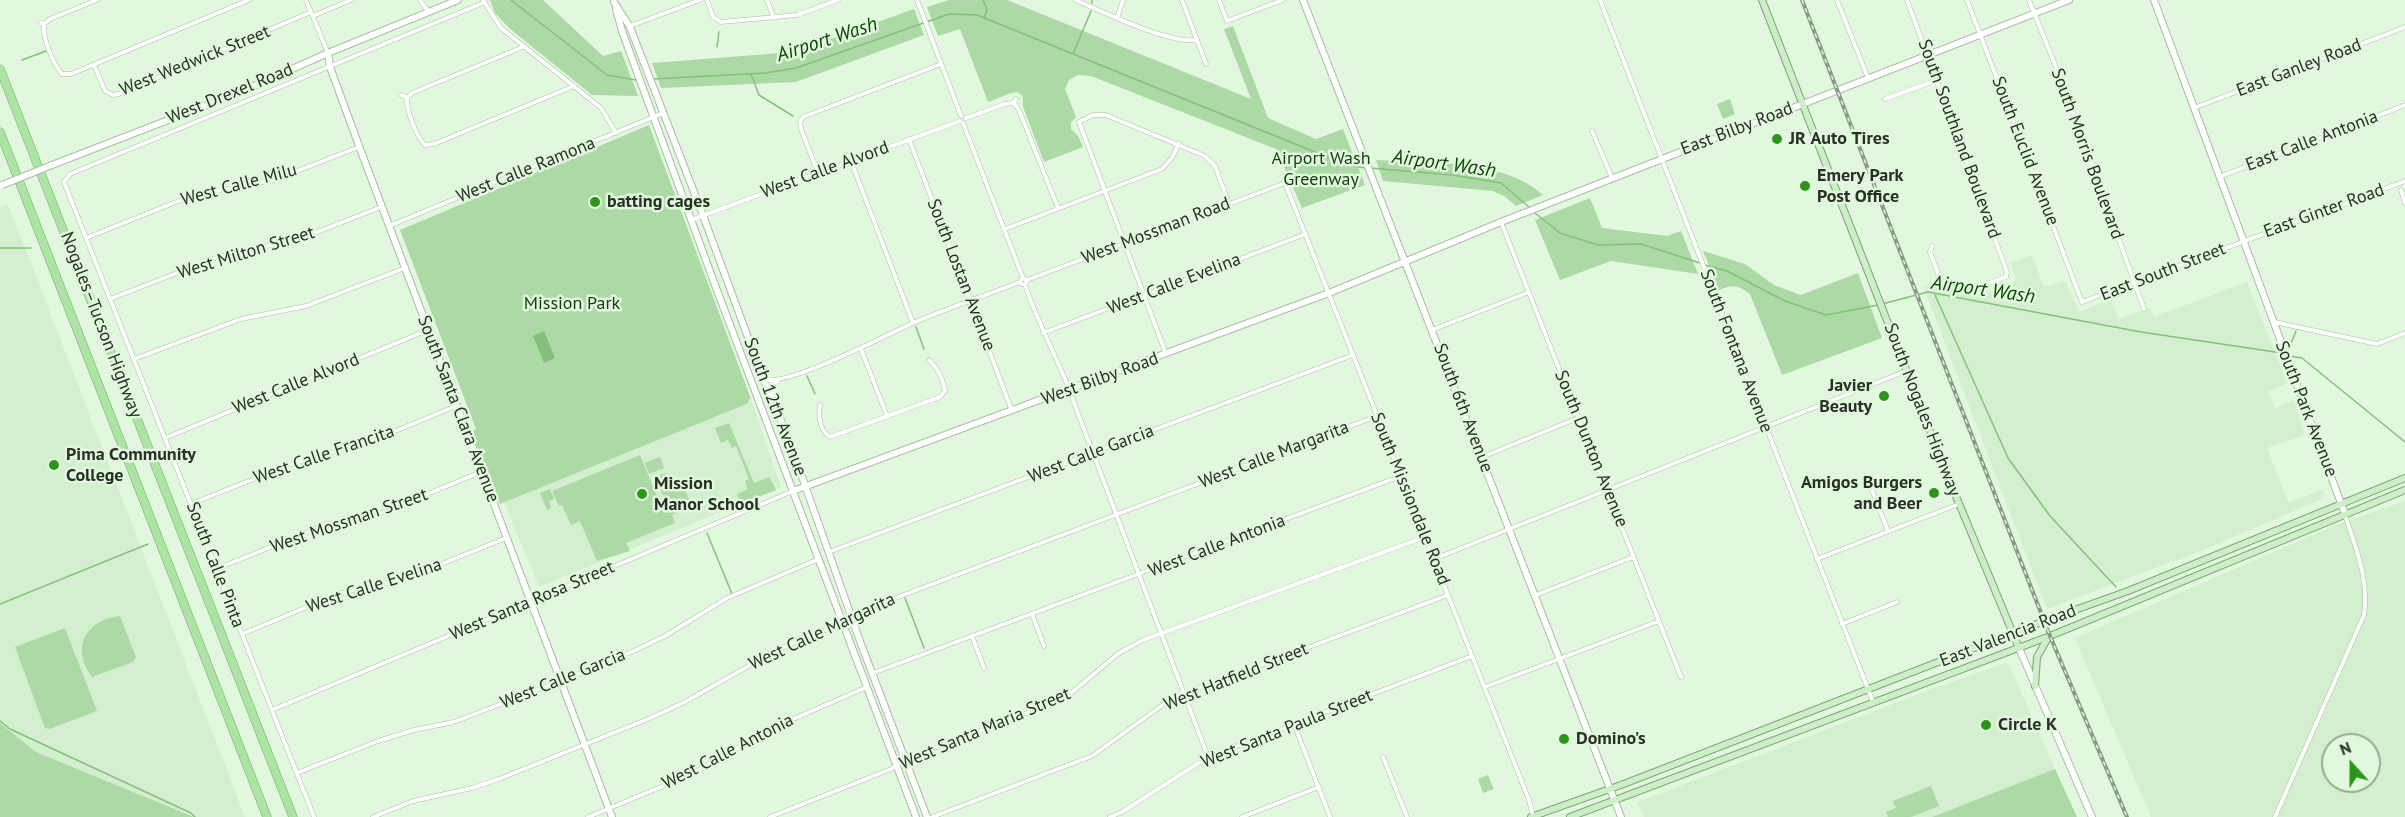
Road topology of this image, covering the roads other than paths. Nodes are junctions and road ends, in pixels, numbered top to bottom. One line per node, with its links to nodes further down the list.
1 (97, 0): 42 (street)
2 (249, 0): 42 (street)
3 (306, 0): 30 (street, South Santa Clara Avenue)
4 (351, 0): 30 (street, West Wedwick Street)
5 (420, 0): 28 (street)
6 (458, 0): 28 (street, West Drexel Road)
7 (700, 0): 33 (street)
8 (707, 0): 31 (street)
9 (767, 0): 31 (street)
10 (838, 0): 31 (street)
11 (917, 0): 40 (street)
12 (1074, 0): 32 (street)
13 (1123, 0): 32 (street)
14 (1182, 0): 36 (street)
15 (1219, 0): 16 (street)
16 (1283, 0)
17 (1303, 0): 90 (street, South 6th Avenue)
18 (1600, 0): 65 (street, South Fontana Avenue)
19 (1762, 0): 53 (main road, South Nogales Highway)
20 (1837, 0): 45 (street)
21 (1907, 0): 39 (street, South Southland Boulevard)
22 (1967, 0): 35 (street, South Euclid Avenue)
23 (2029, 0): 29 (street, South Morris Boulevard)
24 (2069, 0): 29 (street, East Bilby Road)
25 (2154, 0): 55 (street, South Park Avenue)
26 (614, 1): 33 (street, South 12th Avenue); 57 (street, South 12th Avenue)
27 (483, 2): 37 (street); 43 (street, West Drexel Road)
28 (429, 12): 38 (street, West Drexel Road)
29 (2033, 13): 35 (street, East Bilby Road); 93 (street, South Morris Boulevard)
30 (312, 14): 38 (street, South Santa Clara Avenue); 48 (street, West Wedwick Street)
31 (774, 18)
32 (1117, 18): 36 (street)
33 (630, 27): 56 (street, South 12th Avenue)
34 (2405, 27): 55 (street, East Ganley Road)
35 (1980, 34): 39 (street, East Bilby Road); 99 (street, South Euclid Avenue)
36 (1197, 40): 41 (street)
37 (523, 47): 47 (street); 50 (street)
38 (328, 53): 43 (street, South Santa Clara Avenue); 73 (street, West Drexel Road, bridge)
39 (1928, 55): 45 (street, East Bilby Road); 46 (street, South Southland Boulevard)
40 (941, 64): 58 (street); 67 (street)
41 (1206, 64)
42 (94, 65): 48 (street, West Wedwick Street)
43 (330, 67): 64 (street, South Santa Clara Avenue); 70 (street, West Drexel Road)
44 (0, 69): 203 (highway, Nogales–Tucson Highway)
45 (1868, 78): 53 (street, East Bilby Road)
46 (1937, 80): 52 (street); 89 (street, South Southland Boulevard)
47 (575, 86): 50 (street); 61 (street)
48 (109, 94): 51 (street)
49 (401, 95): 50 (street)
50 (407, 98)
51 (106, 99)
52 (1885, 99)
53 (1803, 104): 65 (street, East Bilby Road); 112 (main road, South Nogales Highway)
54 (2405, 105): 68 (street, East Calle Antonia)
55 (2193, 109): 68 (street, South Park Avenue)
56 (663, 113): 57 (street, West Calle Ramona); 80 (street, South 12th Avenue)
57 (653, 118): 61 (street, West Calle Ramona); 81 (street, South 12th Avenue)
58 (962, 119): 62 (street, West Calle Alvord); 79 (street, West Calle Alvord); 84 (street)
59 (1592, 131): 69 (street)
60 (0, 132): 190 (highway, Nogales–Tucson Highway)
61 (616, 133): 83 (street, West Calle Ramona)
62 (909, 139): 66 (street, West Calle Alvord); 98 (street, South Lostan Avenue)
63 (1179, 143): 75 (street); 75 (street); 77 (street)
64 (359, 146): 78 (street, South Santa Clara Avenue); 86 (street, West Calle Milu)
65 (1662, 159): 69 (street, East Bilby Road); 125 (street, South Fontana Avenue)
66 (851, 160): 67 (street, West Calle Alvord); 102 (street)
67 (818, 173): 80 (street, West Calle Alvord)
68 (2219, 177): 87 (street, South Park Avenue)
69 (1612, 178): 82 (street, East Bilby Road)
70 (65, 179): 86 (street, South Calle Pinta)
71 (2405, 181): 87 (street, East Ginter Road)
72 (1285, 183): 77 (street, West Mossman Road); 85 (street, South Missiondale Road)
73 (1, 186)
74 (2400, 190): 76 (street)
75 (1104, 191): 79 (street); 88 (street)
76 (2405, 202)
77 (1229, 204): 88 (street, West Mossman Road)
78 (382, 207): 83 (street, South Santa Clara Avenue); 97 (street, West Milton Street)
79 (1058, 208): 84 (street)
80 (703, 215): 81 (street, West Calle Alvord); 113 (street, South 12th Avenue)
81 (691, 220): 117 (street, South 12th Avenue)
82 (1501, 222): 90 (street, East Bilby Road); 94 (street, South Dunton Avenue)
83 (389, 226): 91 (street, South Santa Clara Avenue)
84 (1005, 229): 92 (street)
85 (1306, 234): 95 (street, South Missiondale Road); 96 (street, West Calle Evelina)
86 (86, 238): 97 (street, South Calle Pinta)
87 (2244, 241): 93 (street, East South Street); 101 (street, South Park Avenue)
88 (1124, 243): 92 (street, West Mossman Road); 96 (street)
89 (1932, 246)
90 (1405, 260): 95 (street, West Bilby Road); 104 (street, South 6th Avenue)
91 (405, 268): 103 (street, South Santa Clara Avenue); 110 (street)
92 (1024, 281): 98 (street, West Mossman Road); 105 (street)
93 (2134, 282): 99 (street, East South Street); 100 (street, South Morris Boulevard)
94 (1529, 292): 104 (street); 124 (street, South Dunton Avenue)
95 (1329, 293): 108 (street, West Bilby Road); 109 (street, South Missiondale Road)
96 (1143, 296): 105 (street, West Calle Evelina); 108 (street)
97 (110, 299): 110 (street, South Calle Pinta)
98 (971, 300): 102 (street, West Mossman Road); 121 (street, South Lostan Avenue)
99 (2082, 302)
100 (2144, 309)
101 (2273, 322): 106 (street); 137 (street, South Park Avenue)
102 (912, 323): 107 (street, West Mossman Road)
103 (428, 329): 118 (street, South Santa Clara Avenue); 126 (street, West Calle Alvord)
104 (1432, 330): 128 (street, South 6th Avenue)
105 (1043, 333): 115 (street)
106 (2405, 333)
107 (861, 349): 114 (street, West Mossman Road); 123 (street)
108 (1166, 355): 115 (street, West Bilby Road)
109 (1353, 355): 122 (street, South Missiondale Road); 127 (street, West Calle Garcia)
110 (134, 360): 126 (street, South Calle Pinta)
111 (929, 360): 123 (street)
112 (1907, 370): 125 (street); 139 (main road, South Nogales Highway)
113 (764, 378): 114 (street); 116 (street, South 12th Avenue)
114 (779, 380): 120 (street)
115 (1069, 390): 121 (street, West Bilby Road); 127 (street)
116 (771, 395): 117 (street); 120 (street, South 12th Avenue)
117 (758, 400): 136 (street, South 12th Avenue)
118 (457, 405): 129 (street, South Santa Clara Avenue); 138 (street, West Calle Francita)
119 (820, 405): 123 (street)
120 (775, 406): 133 (street, South 12th Avenue)
121 (1012, 411): 133 (street, West Bilby Road)
122 (1377, 416): 130 (street, South Missiondale Road); 140 (street, West Calle Margarita)
123 (887, 417)
124 (1578, 418): 128 (street); 134 (street, South Dunton Avenue)
125 (1766, 427): 134 (street); 151 (street, South Fontana Avenue)
126 (165, 438): 138 (street, South Calle Pinta)
127 (1093, 453): 140 (street); 147 (street, West Calle Garcia)
128 (1482, 457): 142 (street, South 6th Avenue)
129 (482, 471): 145 (street, South Santa Clara Avenue); 153 (street, West Mossman Street)
130 (1401, 476): 144 (street, South Missiondale Road); 154 (street, West Calle Antonia)
131 (2405, 478): 137 (main road, East Valencia Road)
132 (1868, 480): 143 (street)
133 (806, 487): 136 (street, West Bilby Road); 147 (street, South 12th Avenue)
134 (1607, 490): 142 (street); 148 (street, South Dunton Avenue)
135 (2405, 490): 141 (main road, East Valencia Road)
136 (793, 491): 149 (street, South 12th Avenue); 158 (street, West Santa Rosa Street)
137 (2341, 503): 141 (street, South Park Avenue); 146 (main road, East Valencia Road)
138 (191, 504): 153 (street, South Calle Pinta)
139 (1959, 504): 143 (street); 166 (main road, South Nogales Highway)
140 (1116, 514): 154 (street); 162 (street, West Calle Margarita)
141 (2345, 514): 152 (main road, East Valencia Road); 220 (street, South Park Avenue)
142 (1510, 528): 150 (street); 157 (street, South 6th Avenue)
143 (1888, 531): 151 (street)
144 (1425, 537): 150 (street, South Missiondale Road); 168 (street, West Santa Maria Street)
145 (507, 538): 158 (street, South Santa Clara Avenue); 167 (street, West Calle Evelina)
146 (2235, 548): 152 (main road); 155 (main road, East Valencia Road)
147 (828, 552): 162 (street, South 12th Avenue)
148 (1634, 557): 157 (street); 163 (street, South Dunton Avenue)
149 (819, 559): 164 (street, South 12th Avenue); 178 (street, West Calle Garcia)
150 (1434, 559): 156 (street, South Missiondale Road)
151 (1817, 559): 165 (street, South Fontana Avenue)
152 (2240, 559): 160 (main road, East Valencia Road)
153 (216, 569): 167 (street, South Calle Pinta)
154 (1139, 575): 161 (street, West Calle Antonia); 168 (street)
155 (2128, 591): 160 (main road); 166 (main road, East Valencia Road)
156 (1448, 596): 173 (street, South Missiondale Road); 183 (street, West Hatfield Street)
157 (1536, 596): 174 (street, South 6th Avenue)
158 (531, 601): 178 (street, South Santa Clara Avenue); 185 (street, West Santa Rosa Street)
159 (1897, 602): 165 (street)
160 (2132, 603): 170 (main road, East Valencia Road)
161 (1032, 614): 169 (street, West Calle Antonia); 171 (street)
162 (851, 615): 164 (street, West Calle Margarita); 176 (street, South 12th Avenue)
163 (1659, 621): 174 (street); 177 (street, South Dunton Avenue)
164 (843, 623): 180 (street, South 12th Avenue); 188 (street, West Calle Margarita)
165 (1842, 624): 182 (street, South Fontana Avenue)
166 (2012, 633): 172 (main road, South Nogales Highway); 182 (main road, East Valencia Road)
167 (242, 634): 185 (street, South Calle Pinta)
168 (1160, 634): 183 (street); 193 (street, West Santa Maria Street)
169 (972, 636): 175 (street); 176 (street, West Calle Antonia)
170 (2050, 636): 172 (main road, East Valencia Road); 179 (main road)
171 (1044, 646)
172 (2019, 648): 179 (street, South Nogales Highway); 184 (main road, East Valencia Road)
173 (1472, 656): 181 (street, South Missiondale Road); 186 (street, West Santa Paula Street)
174 (1560, 660): 181 (street); 197 (street, South 6th Avenue)
175 (984, 668)
176 (873, 673): 193 (street, South 12th Avenue)
177 (1681, 677)
178 (561, 681): 188 (street, South Santa Clara Avenue); 195 (street, West Calle Garcia)
179 (2035, 686): 219 (street, South Nogales Highway)
180 (868, 687): 194 (street, South 12th Avenue); 199 (street, West Calle Antonia)
181 (1485, 687): 216 (street, South Missiondale Road)
182 (1869, 690): 184 (street, South Fontana Avenue); 187 (main road, East Valencia Road)
183 (1184, 694): 191 (street); 211 (street, West Hatfield Street)
184 (1874, 702): 189 (main road, East Valencia Road)
185 (272, 710): 195 (street, South Calle Pinta)
186 (1294, 724): 191 (street, West Santa Paula Street); 196 (street)
187 (1757, 733): 189 (main road); 197 (main road, East Valencia Road)
188 (585, 745): 199 (street, South Santa Clara Avenue); 205 (street, West Calle Margarita)
189 (1762, 745): 198 (main road, East Valencia Road)
190 (241, 751): 201 (highway); 202 (highway, Nogales–Tucson Highway)
191 (1208, 757): 200 (street, West Santa Paula Street)
192 (1383, 757): 215 (street)
193 (906, 760): 194 (street, West Santa Maria Street); 210 (street, South 12th Avenue)
194 (897, 765): 208 (street, West Santa Maria Street); 209 (street, South 12th Avenue)
195 (297, 774): 204 (street, South Calle Pinta)
196 (1319, 787): 213 (street); 214 (street)
197 (1610, 790): 198 (street, South 6th Avenue); 216 (main road, East Valencia Road)
198 (1615, 802): 217 (main road, East Valencia Road); 218 (street, South 6th Avenue)
199 (609, 808): 206 (street, West Calle Antonia); 207 (street, South Santa Clara Avenue)
200 (1124, 815): 212 (street, West Santa Paula Street)
201 (262, 817)
202 (267, 817)
203 (293, 817)
204 (314, 817)
205 (373, 817)
206 (588, 817)
207 (612, 817)
208 (771, 817)
209 (916, 817)
210 (927, 817)
211 (932, 817)
212 (1110, 817)
213 (1242, 817)
214 (1330, 817)
215 (1407, 817)
216 (1532, 817)
217 (1570, 817)
218 (1621, 817)
219 (2092, 817)
220 (2275, 817)

